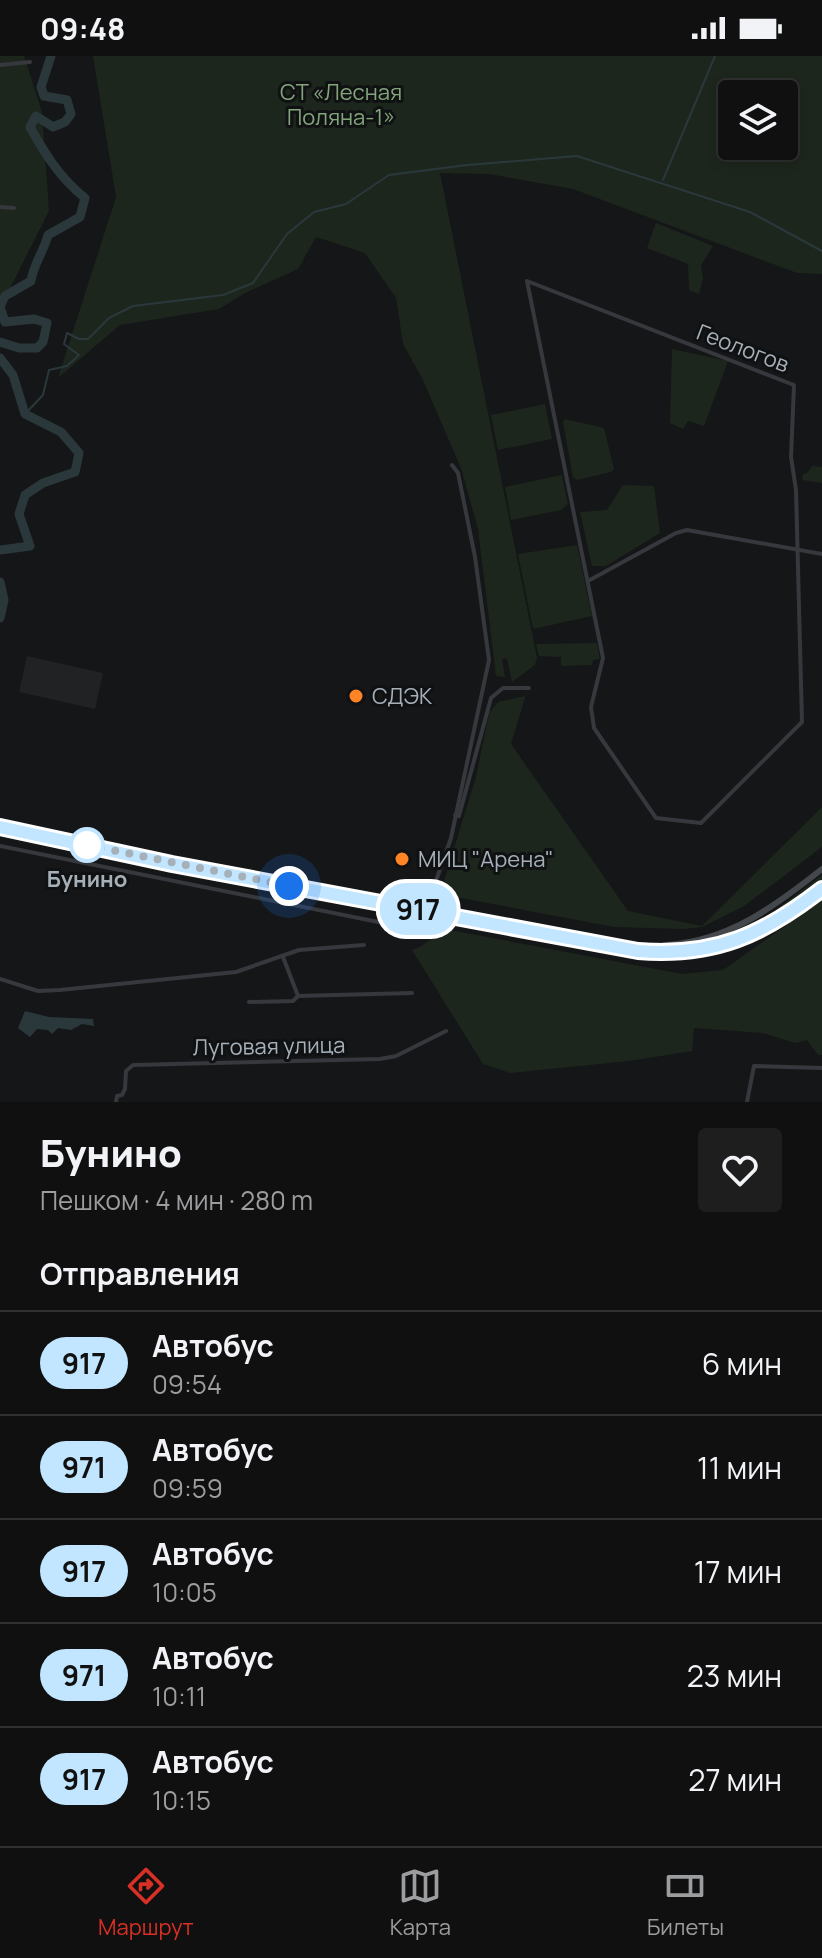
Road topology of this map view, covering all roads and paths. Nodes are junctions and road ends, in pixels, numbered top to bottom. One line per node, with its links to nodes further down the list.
1 (30, 62): 2 (street)
2 (0, 65)
3 (0, 207): 4 (street)
4 (14, 208)
5 (452, 465): 10 (street)
6 (797, 552): 7 (street); 8 (street); 8 (street, Геологов); 8 (street, Геологов)
7 (822, 554)
8 (588, 581)
9 (529, 688): 10 (street)
10 (455, 815): 15 (street)
11 (0, 827): 15 (main road)
12 (0, 846): 17 (street)
13 (822, 869): 18 (main road)
14 (822, 889): 18 (main road)
15 (432, 911): 16 (main road); 17 (street)
16 (465, 918): 17 (street); 18 (main road)
17 (429, 928)
18 (595, 943)
19 (364, 945): 20 (street)
20 (283, 957): 21 (street); 23 (street)
21 (0, 979)
22 (412, 993): 23 (street)
23 (298, 996): 24 (street)
24 (249, 1002)
25 (446, 1031): 27 (street, Луговая улица)
26 (822, 1068): 28 (street)
27 (116, 1102)
28 (747, 1102)

